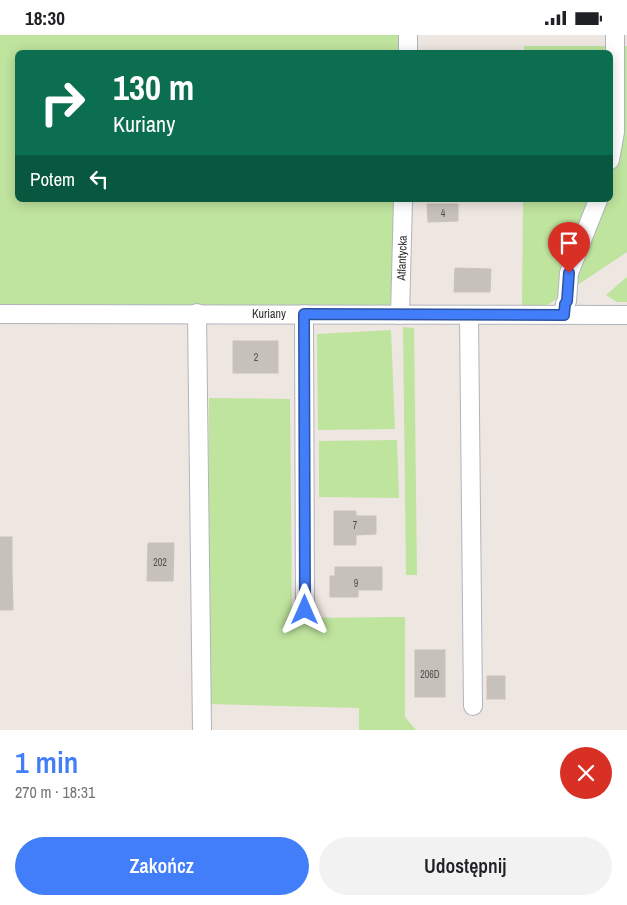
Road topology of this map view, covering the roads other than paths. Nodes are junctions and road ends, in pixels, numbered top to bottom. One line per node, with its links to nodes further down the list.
1 (408, 35): 3 (street)
2 (615, 35): 4 (street)
3 (408, 50)
4 (613, 139)
5 (404, 202): 11 (street, Atlantycka)
6 (597, 202): 7 (street)
7 (565, 308): 12 (street, Kuriany); 13 (street, Kuriany)
8 (197, 313): 9 (street, Kuriany); 10 (street, Kuriany); 16 (street)
9 (0, 314)
10 (304, 314): 11 (street, Kuriany); 14 (street)
11 (400, 315): 12 (street, Kuriany)
12 (469, 315): 15 (street)
13 (627, 315)
14 (305, 610)
15 (473, 707)
16 (202, 730)

